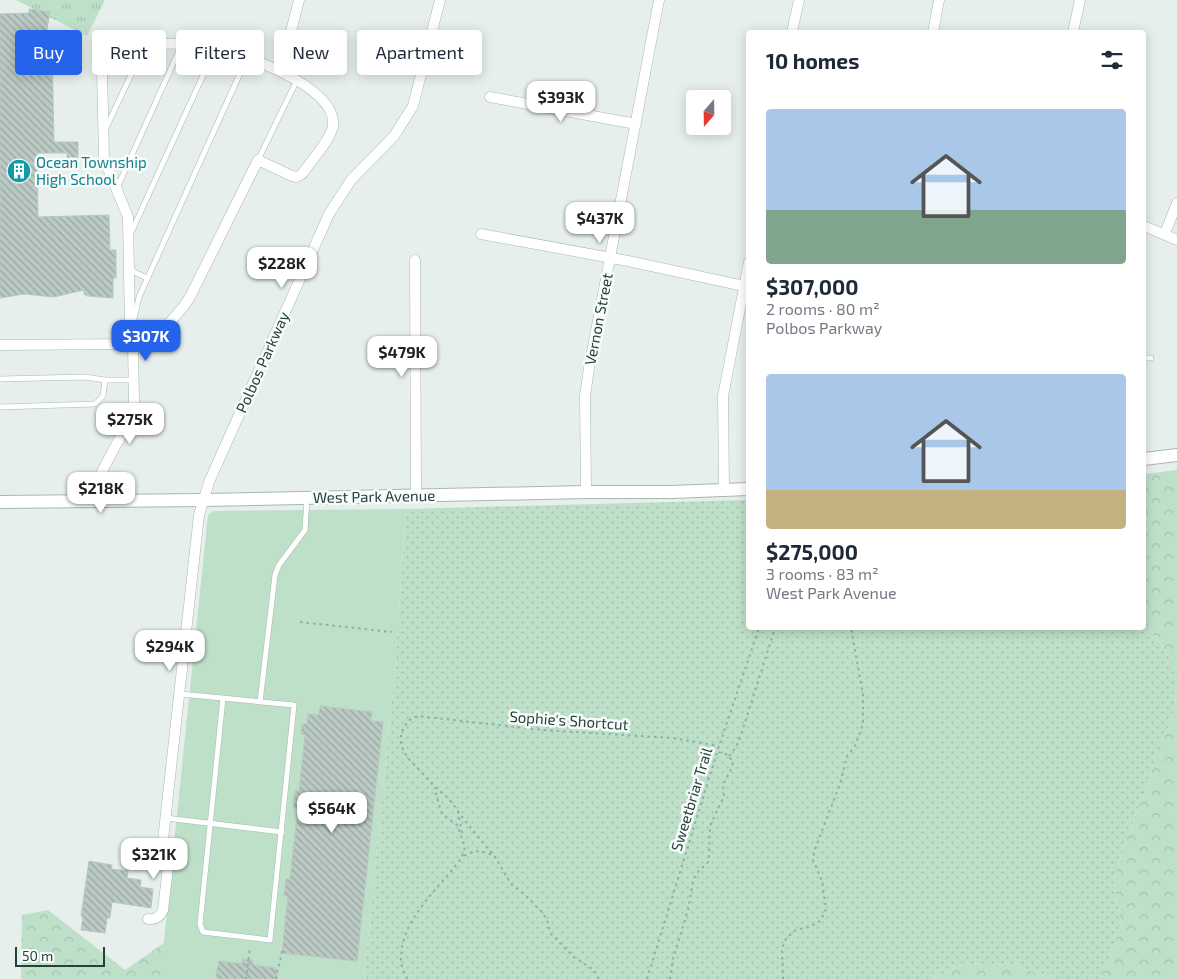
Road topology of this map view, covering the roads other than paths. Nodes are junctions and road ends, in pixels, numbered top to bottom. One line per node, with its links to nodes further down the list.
1 (299, 0): 7 (street)
2 (440, 0): 51 (street, Polbos Parkway)
3 (659, 0): 19 (street, Vernon Street)
4 (799, 0): 8 (street)
5 (939, 0): 9 (street)
6 (1080, 0): 10 (street)
7 (291, 30)
8 (792, 30)
9 (932, 30)
10 (1074, 30)
11 (176, 57): 22 (lane)
12 (264, 65): 17 (street)
13 (102, 75): 20 (street)
14 (131, 75): 20 (lane)
15 (203, 75): 27 (lane)
16 (239, 75): 33 (lane)
17 (297, 80): 21 (lane); 21 (street)
18 (490, 97): 19 (street)
19 (636, 124): 29 (street, Vernon Street)
20 (103, 135): 22 (street)
21 (258, 160): 35 (street)
22 (117, 188): 27 (street)
23 (1177, 203): 26 (street)
24 (1146, 227): 26 (street)
25 (481, 234): 29 (street)
26 (1165, 234): 28 (street)
27 (128, 240): 31 (street)
28 (1177, 240)
29 (610, 258): 34 (street); 47 (street, Vernon Street)
30 (415, 260): 48 (street)
31 (129, 261): 33 (lane); 35 (street)
32 (746, 276): 34 (street)
33 (147, 278): 35 (lane)
34 (744, 286): 45 (street)
35 (133, 344): 36 (street); 41 (street)
36 (0, 345)
37 (1146, 358): 38 (lane)
38 (1151, 358)
39 (0, 379): 40 (lane)
40 (105, 380): 41 (lane); 42 (lane)
41 (133, 380): 50 (street)
42 (0, 407)
43 (1177, 455): 44 (street)
44 (1146, 459)
45 (724, 489): 46 (street, West Park Avenue); 47 (street, West Park Avenue)
46 (746, 489)
47 (586, 492): 48 (street, West Park Avenue)
48 (416, 496): 49 (street, West Park Avenue)
49 (307, 498): 51 (street, West Park Avenue); 55 (lane)
50 (86, 500): 51 (street, West Park Avenue); 52 (street, West Park Avenue)
51 (202, 500): 53 (street, Polbos Parkway)
52 (0, 502)
53 (180, 694): 54 (lane); 56 (street, Polbos Parkway)
54 (222, 698): 55 (lane); 57 (lane)
55 (260, 702): 58 (lane)
56 (166, 818): 57 (lane); 59 (street, Polbos Parkway)
57 (209, 823): 58 (lane); 58 (lane)
58 (282, 832)
59 (148, 919)

